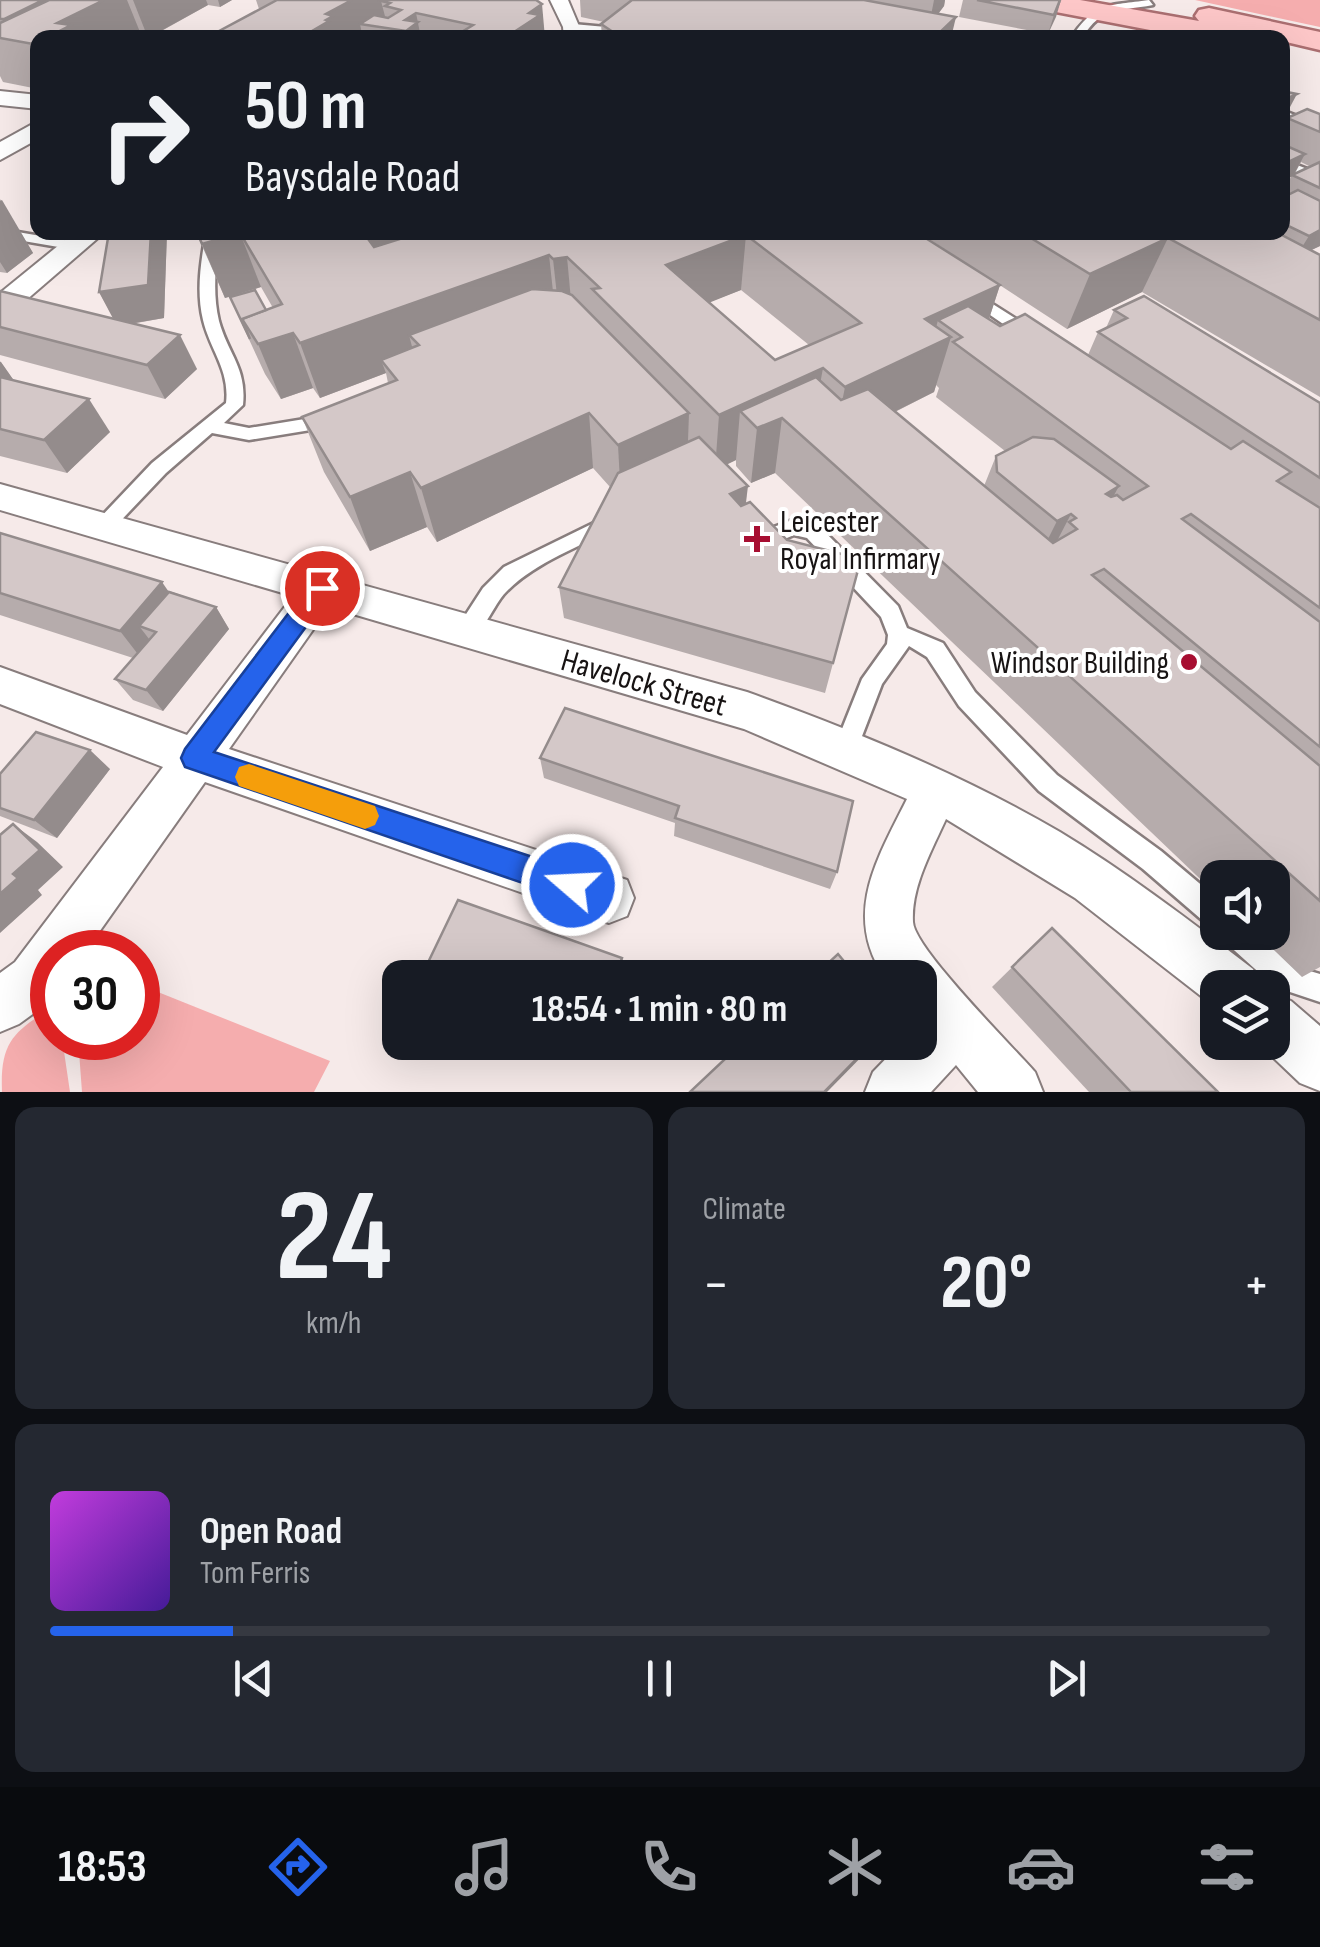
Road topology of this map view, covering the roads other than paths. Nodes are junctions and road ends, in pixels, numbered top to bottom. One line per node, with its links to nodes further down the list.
1 (559, 0): 5 (street)
2 (1036, 0): 4 (main road)
3 (1143, 1): 4 (lane); 7 (main road)
4 (1088, 11): 6 (main road)
5 (573, 30)
6 (1196, 30)
7 (1268, 30)
8 (1290, 35): 9 (main road)
9 (1320, 42)
10 (1290, 51): 11 (main road)
11 (1320, 61)
12 (0, 98): 13 (street)
13 (30, 101)
14 (1290, 116): 16 (lane)
15 (1320, 116): 16 (lane)
16 (1306, 122): 17 (lane); 18 (lane)
17 (1291, 130)
18 (1320, 130)
19 (30, 133): 20 (street)
20 (0, 153)
21 (1290, 166): 22 (lane)
22 (1290, 192)
23 (0, 234): 24 (lane)
24 (30, 236)
25 (83, 240): 28 (street)
26 (213, 240): 31 (lane)
27 (955, 284): 29 (lane)
28 (0, 308)
29 (1048, 334)
30 (342, 416): 31 (lane)
31 (213, 426): 35 (lane)
32 (0, 496): 35 (street, Havelock Street)
33 (744, 512): 38 (lane)
34 (623, 516): 37 (lane)
35 (102, 526): 36 (street, Havelock Street)
36 (322, 588): 37 (street, Havelock Street); 41 (street)
37 (467, 631): 40 (street, Havelock Street)
38 (899, 636): 40 (lane); 44 (lane)
39 (0, 685): 41 (street)
40 (846, 749): 42 (street, Havelock Street)
41 (194, 758): 43 (street); 45 (street)
42 (935, 790): 47 (street); 48 (street, Havelock Street)
43 (609, 898)
44 (1200, 901)
45 (70, 930)
46 (1255, 950): 50 (lane)
47 (904, 960)
48 (1211, 970)
49 (30, 984): 52 (street)
50 (1320, 988)
51 (937, 1002): 53 (street)
52 (0, 1006)
53 (956, 1025): 56 (street); 57 (street)
54 (1290, 1036): 55 (street)
55 (1320, 1063)
56 (894, 1092)
57 (1014, 1092)

